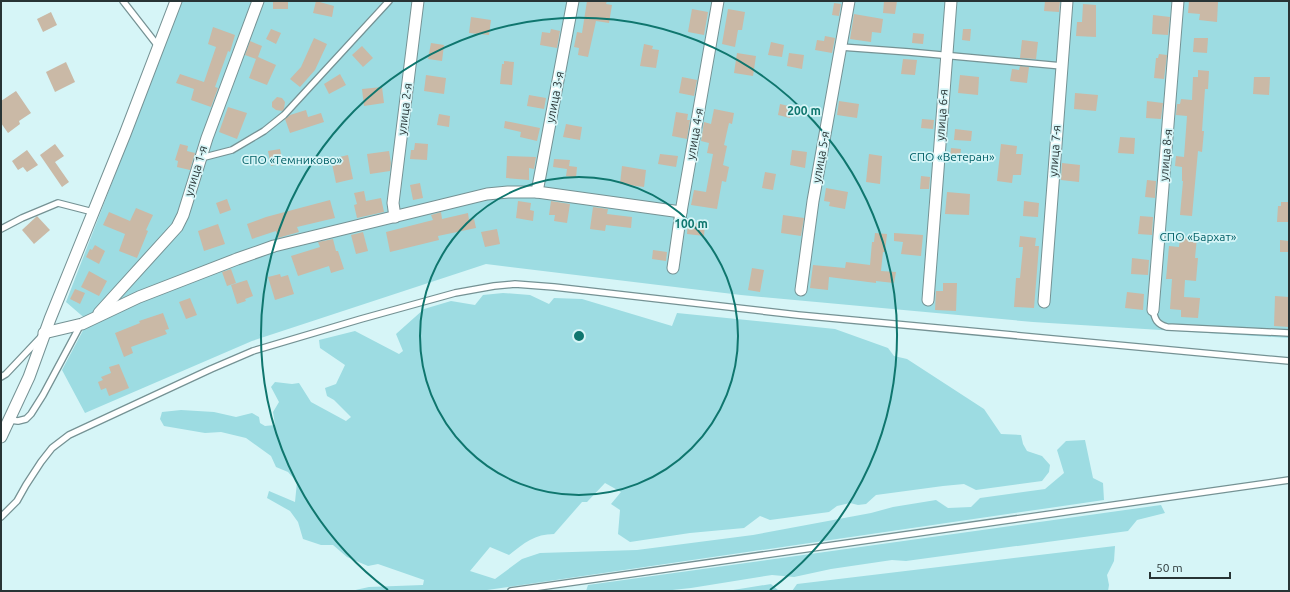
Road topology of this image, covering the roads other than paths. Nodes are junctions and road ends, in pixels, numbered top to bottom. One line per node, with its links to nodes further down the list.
1 (123, 1): 12 (lane)
2 (176, 1): 12 (street)
3 (258, 1): 16 (street, улица 1-я)
4 (389, 1): 16 (lane)
5 (418, 1): 20 (street, улица 2-я)
6 (573, 1): 17 (street, улица 3-я)
7 (718, 1): 19 (street, улица 4-я)
8 (849, 1): 13 (street, улица 5-я)
9 (951, 1): 14 (street, улица 6-я)
10 (1067, 1): 15 (street, улица 7-я)
11 (1178, 1): 26 (street, улица 8-я)
12 (158, 46): 18 (street)
13 (841, 47): 14 (lane); 23 (street, улица 5-я)
14 (947, 55): 15 (lane); 24 (street, улица 6-я)
15 (1062, 66): 25 (street, улица 7-я)
16 (200, 158): 27 (street, улица 1-я)
17 (537, 192): 19 (street); 20 (street)
18 (93, 212): 21 (lane); 29 (street)
19 (681, 212): 22 (street, улица 4-я)
20 (394, 217): 27 (street)
21 (1, 229)
22 (673, 268)
23 (801, 290)
24 (928, 300)
25 (1044, 302)
26 (1154, 310): 30 (lane)
27 (95, 318): 28 (street)
28 (82, 324): 29 (street); 33 (lane)
29 (44, 333): 32 (lane); 33 (street)
30 (1289, 333)
31 (1289, 362): 36 (lane)
32 (1, 377)
33 (9, 420): 34 (street)
34 (1, 437)
35 (1289, 480): 37 (lane)
36 (1, 517)
37 (511, 591)

